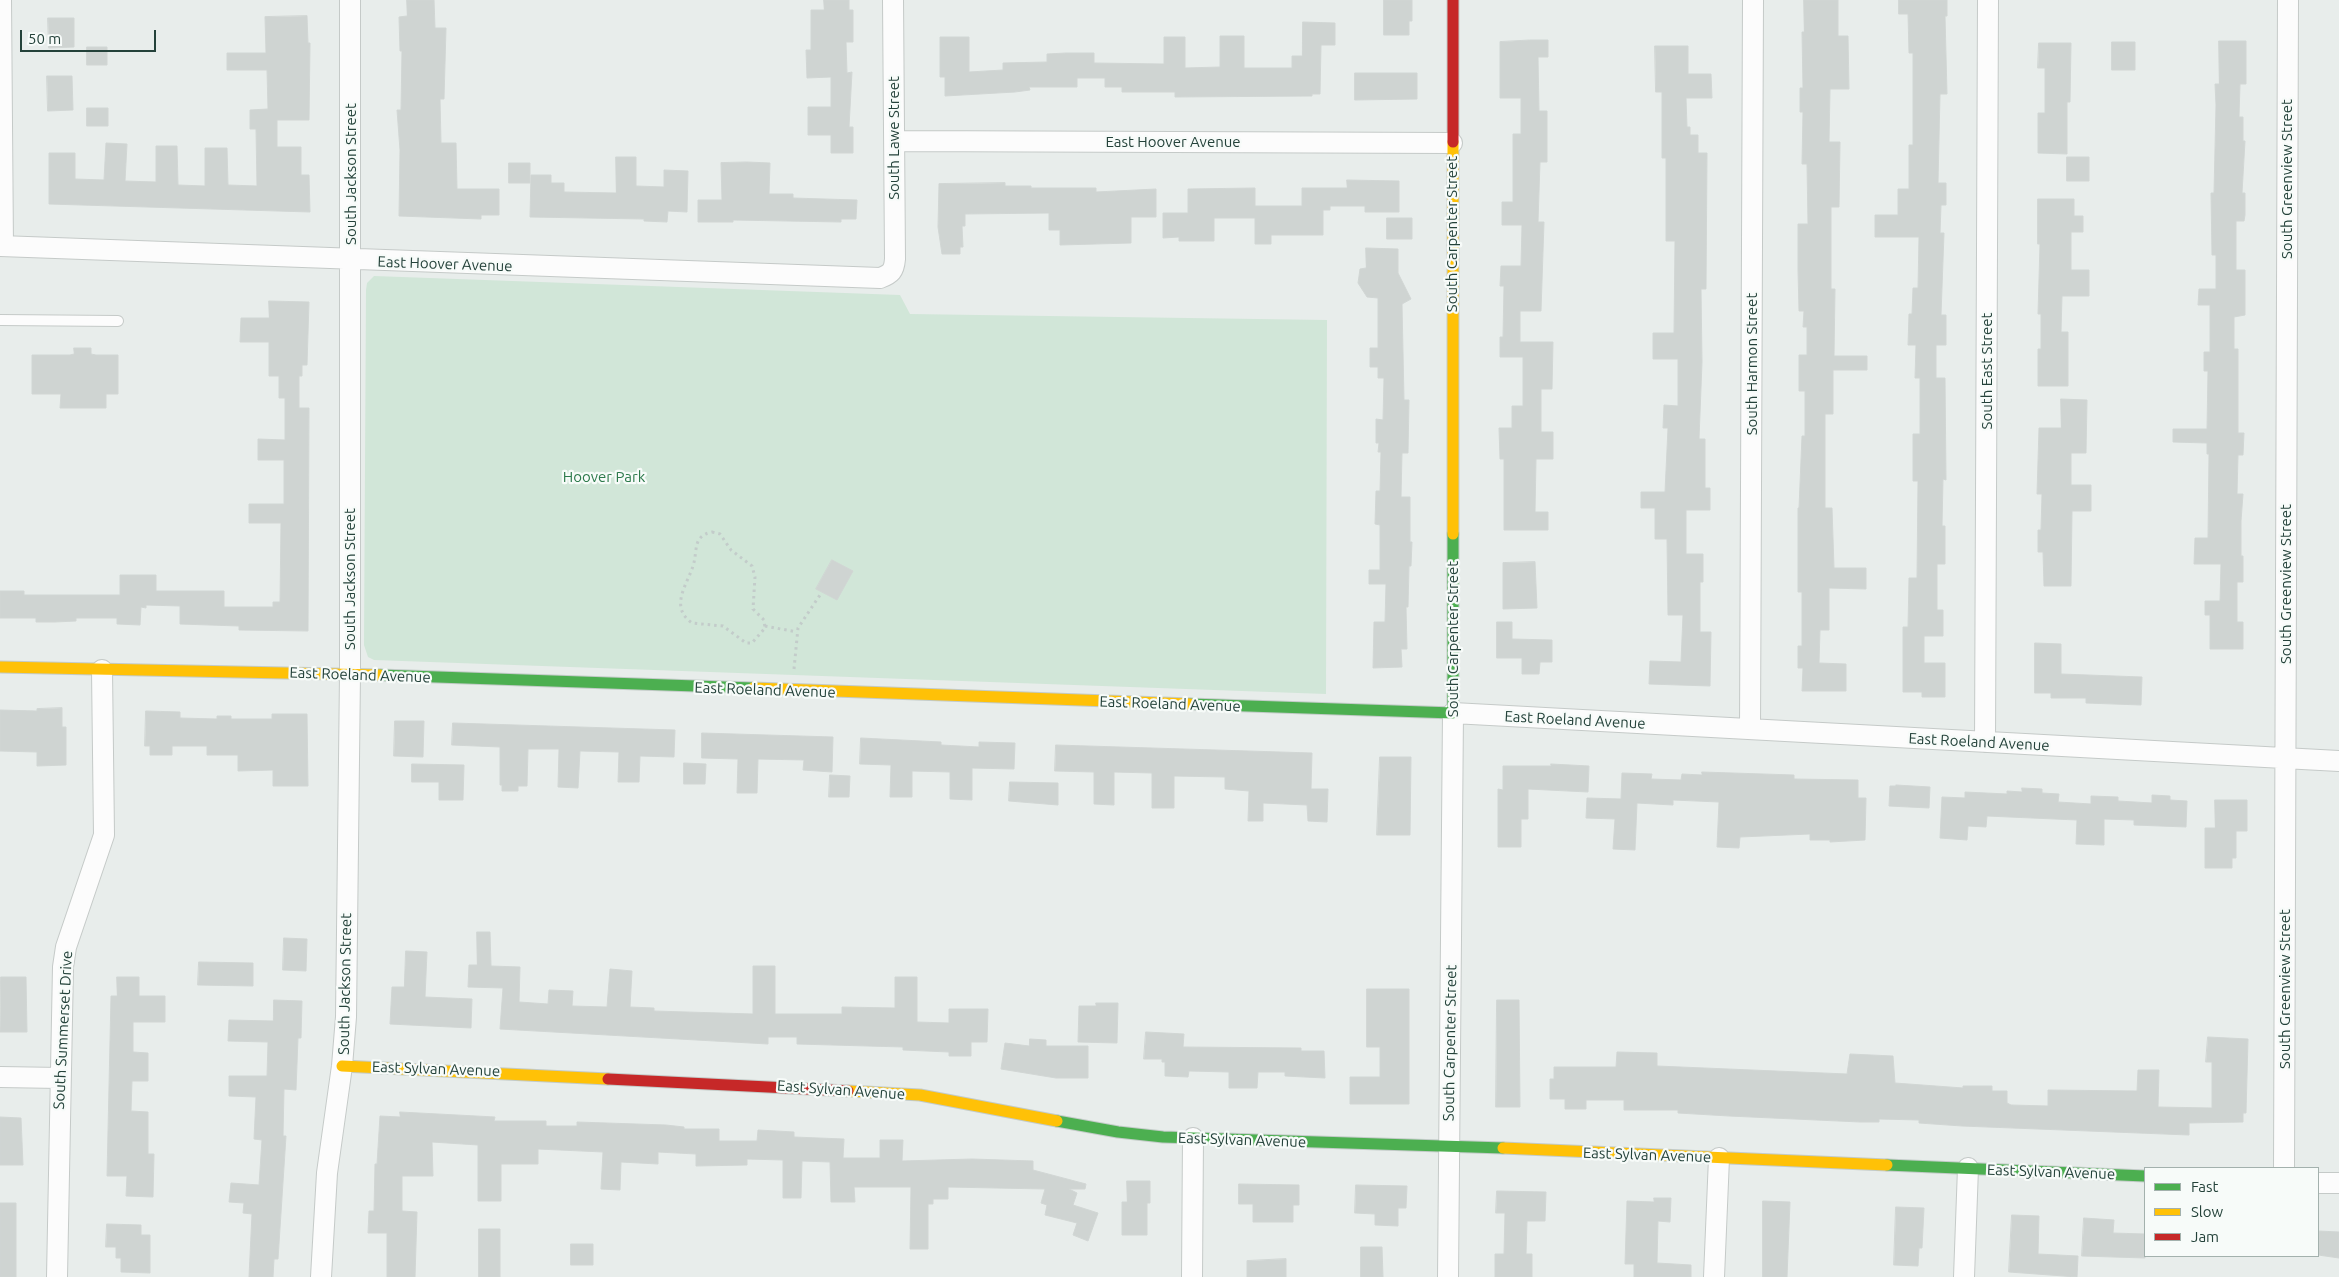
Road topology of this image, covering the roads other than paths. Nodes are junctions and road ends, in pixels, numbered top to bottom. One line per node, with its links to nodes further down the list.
1 (1, 0): 10 (street)
2 (350, 0): 11 (street, South Jackson Street)
3 (894, 0): 8 (street, South Lawe Street)
4 (1453, 0): 9 (street, South Carpenter Street)
5 (1753, 0): 19 (street, South Harmon Street)
6 (1988, 0): 20 (street, South East Street)
7 (2288, 0): 21 (street, South Greenview Street)
8 (894, 141): 9 (street, East Hoover Avenue); 12 (street, South Lawe Street)
9 (1452, 142): 18 (street, South Carpenter Street)
10 (2, 246): 11 (street, East Hoover Avenue)
11 (351, 260): 12 (street, East Hoover Avenue); 17 (street, South Jackson Street)
12 (890, 275)
13 (0, 320): 14 (lane)
14 (118, 321)
15 (0, 667): 16 (street, East Roeland Avenue)
16 (102, 670): 17 (street, East Roeland Avenue); 25 (street, South Summerset Drive)
17 (350, 674): 18 (street, East Roeland Avenue); 23 (street, South Jackson Street)
18 (1453, 713): 19 (street, East Roeland Avenue); 27 (street, South Carpenter Street)
19 (1750, 729): 20 (street, East Roeland Avenue)
20 (1985, 742): 21 (street, East Roeland Avenue)
21 (2285, 758): 22 (street, East Roeland Avenue); 29 (street, South Greenview Street)
22 (2339, 761)
23 (342, 1066): 26 (street, East Sylvan Avenue); 35 (street, South Jackson Street)
24 (0, 1077): 25 (street)
25 (60, 1078): 34 (street, South Summerset Drive)
26 (1193, 1138): 27 (street, East Sylvan Avenue); 36 (street)
27 (1448, 1147): 28 (street, East Sylvan Avenue); 37 (street, South Carpenter Street)
28 (1719, 1158): 30 (street, East Sylvan Avenue); 38 (street)
29 (2284, 1167)
30 (1968, 1168): 31 (street, East Sylvan Avenue); 39 (street)
31 (2144, 1176)
32 (2319, 1182): 33 (street)
33 (2339, 1183)
34 (58, 1277)
35 (321, 1277)
36 (1192, 1277)
37 (1448, 1277)
38 (1714, 1277)
39 (1964, 1277)

